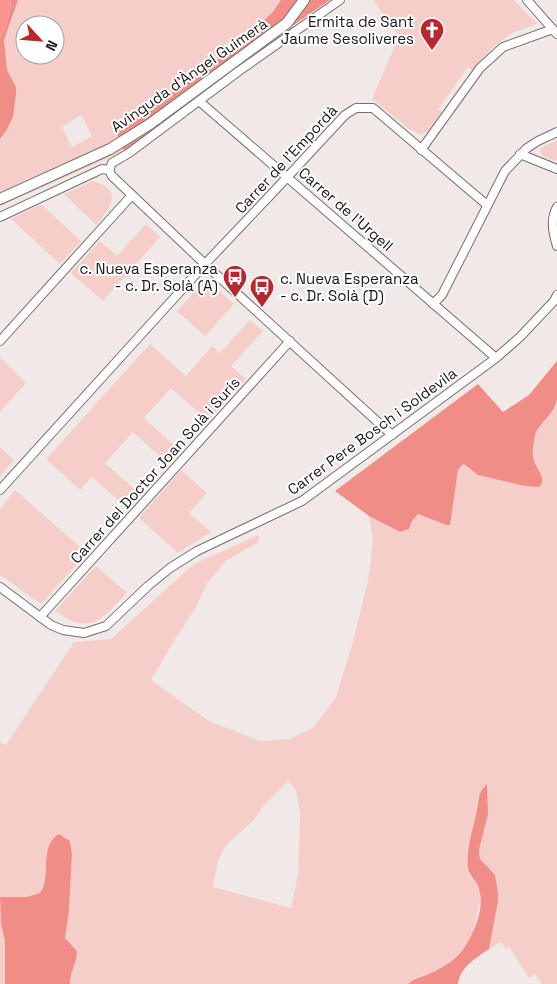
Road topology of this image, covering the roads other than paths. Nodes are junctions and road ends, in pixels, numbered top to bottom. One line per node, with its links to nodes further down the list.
1 (304, 0): 13 (street, Avinguda d'Àngel Guimerà)
2 (340, 0): 5 (street)
3 (527, 0): 4 (street)
4 (555, 32): 7 (street)
5 (199, 101): 9 (street); 11 (street, Carrer de l'Urgell)
6 (557, 132): 8 (street)
7 (421, 150): 11 (street, Carrer de l'Empordà); 14 (street, Carrer de l'Empordà)
8 (520, 154): 10 (street); 14 (street)
9 (109, 170): 12 (street); 16 (street)
10 (557, 170)
11 (288, 177): 18 (street, Carrer de l'Empordà); 20 (street, Carrer de l'Urgell)
12 (132, 195): 18 (street); 21 (street)
13 (0, 199)
14 (487, 205): 20 (street)
15 (557, 206): 17 (street)
16 (0, 217)
17 (557, 246)
18 (205, 264): 22 (street); 25 (street, Carrer de l'Empordà)
19 (557, 296): 23 (street, Carrer Pere Bosch i Soldevila)
20 (433, 304): 23 (street, Carrer de l'Urgell)
21 (0, 341)
22 (290, 341): 24 (street); 27 (street, Carrer del Doctor Joan Solà i Surís)
23 (496, 358): 24 (street, Carrer Pere Bosch i Soldevila)
24 (392, 434): 27 (street, Carrer Pere Bosch i Soldevila)
25 (0, 490)
26 (0, 587): 27 (street)
27 (40, 617)

